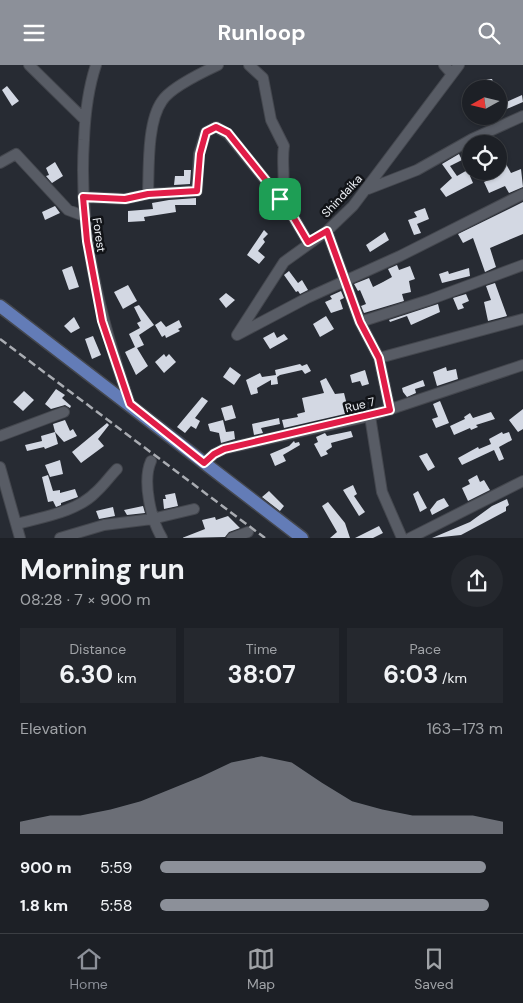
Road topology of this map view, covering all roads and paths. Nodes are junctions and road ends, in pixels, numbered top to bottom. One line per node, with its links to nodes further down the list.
1 (29, 65): 9 (street)
2 (96, 65): 9 (street, Forest)
3 (218, 65): 12 (street)
4 (249, 65): 15 (street)
5 (444, 65): 7 (street)
6 (459, 65): 7 (street, Shindaika)
7 (452, 74): 11 (street, Shindaika)
8 (523, 115): 11 (street)
9 (85, 120): 14 (street, Forest)
10 (0, 163): 16 (street)
11 (368, 189): 17 (street, Shindaika)
12 (148, 194): 14 (street); 15 (street)
13 (523, 194): 20 (street)
14 (83, 197): 16 (street, Forest)
15 (280, 199): 18 (street)
16 (84, 215): 26 (street, Forest)
17 (327, 231): 18 (street, Shindaika); 20 (street)
18 (308, 242): 20 (street, Shindaika)
19 (523, 265): 23 (street)
20 (344, 280): 23 (street)
21 (0, 306): 26 (main road)
22 (523, 319): 24 (street)
23 (360, 322): 24 (street)
24 (379, 358): 27 (street)
25 (523, 365): 27 (street, Rue 7)
26 (130, 404): 32 (main road)
27 (390, 410): 29 (street, Rue 7)
28 (64, 412): 30 (street)
29 (370, 416): 32 (street, Rue 7); 45 (street)
30 (0, 435)
31 (150, 461): 37 (street)
32 (204, 463): 44 (main road)
33 (0, 467): 38 (street)
34 (117, 469): 38 (street)
35 (523, 481): 46 (street)
36 (194, 509): 37 (street)
37 (152, 519): 41 (street); 42 (street)
38 (17, 524): 40 (street)
39 (248, 532): 43 (street)
40 (20, 538)
41 (60, 538)
42 (162, 538)
43 (232, 538)
44 (302, 538)
45 (402, 538)
46 (410, 538)

